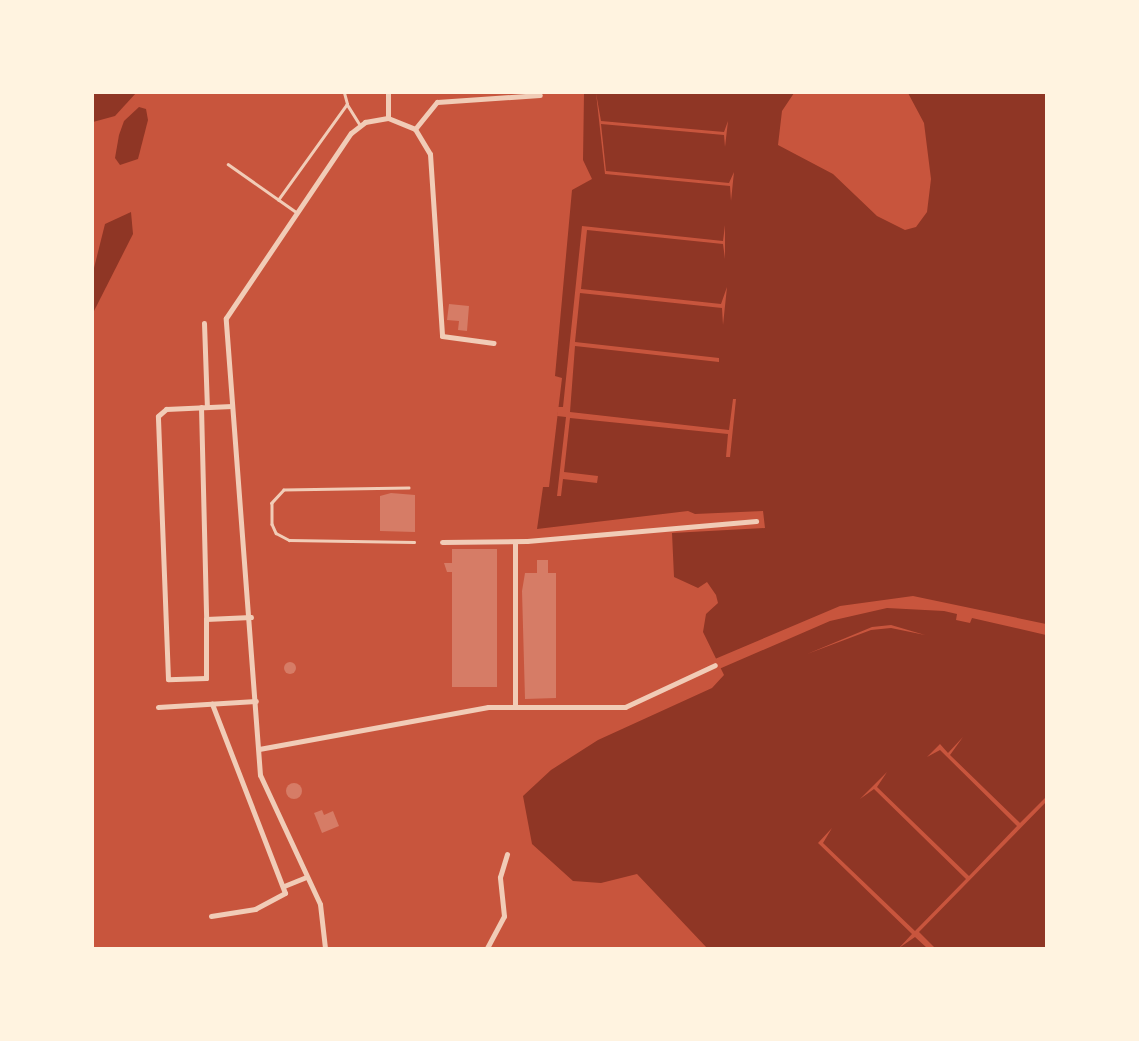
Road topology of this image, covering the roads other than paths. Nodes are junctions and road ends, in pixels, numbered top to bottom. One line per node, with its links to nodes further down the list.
1 (344, 93): 4 (lane)
2 (388, 93): 5 (street)
3 (540, 94): 7 (street)
4 (347, 104): 6 (lane); 9 (lane)
5 (388, 118): 6 (street); 7 (street)
6 (360, 125): 10 (street)
7 (415, 129): 12 (street)
8 (228, 164): 9 (lane)
9 (278, 200): 10 (lane)
10 (296, 212): 13 (street)
11 (204, 323): 14 (street)
12 (494, 343)
13 (232, 406): 14 (street); 20 (street)
14 (204, 407): 21 (street); 21 (street)
15 (410, 488): 17 (lane)
16 (756, 522): 19 (street)
17 (414, 542)
18 (442, 542): 19 (street)
19 (515, 542): 25 (street)
20 (251, 617): 21 (street); 23 (street)
21 (206, 620)
22 (715, 665): 25 (street)
23 (256, 701): 24 (street); 27 (street)
24 (212, 704): 26 (street); 30 (street)
25 (515, 706): 27 (street)
26 (158, 707)
27 (259, 748): 29 (street)
28 (507, 854): 33 (street)
29 (306, 877): 30 (street); 32 (street)
30 (284, 886): 31 (street)
31 (211, 916)
32 (325, 948)
33 (487, 948)

